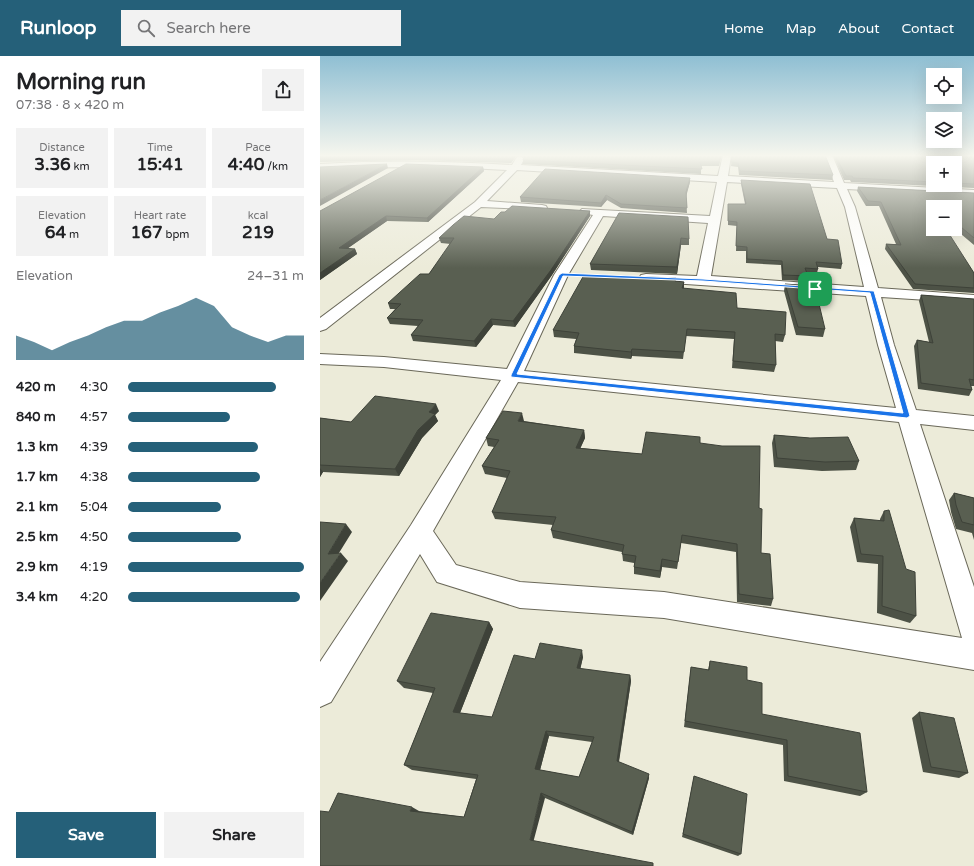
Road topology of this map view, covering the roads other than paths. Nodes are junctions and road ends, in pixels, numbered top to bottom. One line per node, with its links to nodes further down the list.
1 (490, 193): 4 (street)
2 (719, 193): 8 (street)
3 (843, 193): 13 (street)
4 (479, 204): 5 (street); 15 (street)
5 (555, 209)
6 (578, 211): 7 (street)
7 (600, 212): 8 (street); 9 (street)
8 (714, 220): 12 (street)
9 (562, 275): 10 (street); 17 (street)
10 (577, 275)
11 (632, 277): 12 (street)
12 (703, 280): 13 (street)
13 (872, 292): 14 (street); 18 (street)
14 (974, 300)
15 (320, 326)
16 (320, 359): 17 (street)
17 (513, 375): 18 (street); 20 (street)
18 (907, 416): 19 (street); 21 (street)
19 (974, 423)
20 (420, 532): 22 (street); 23 (street)
21 (974, 632)
22 (974, 656)
23 (320, 691)

